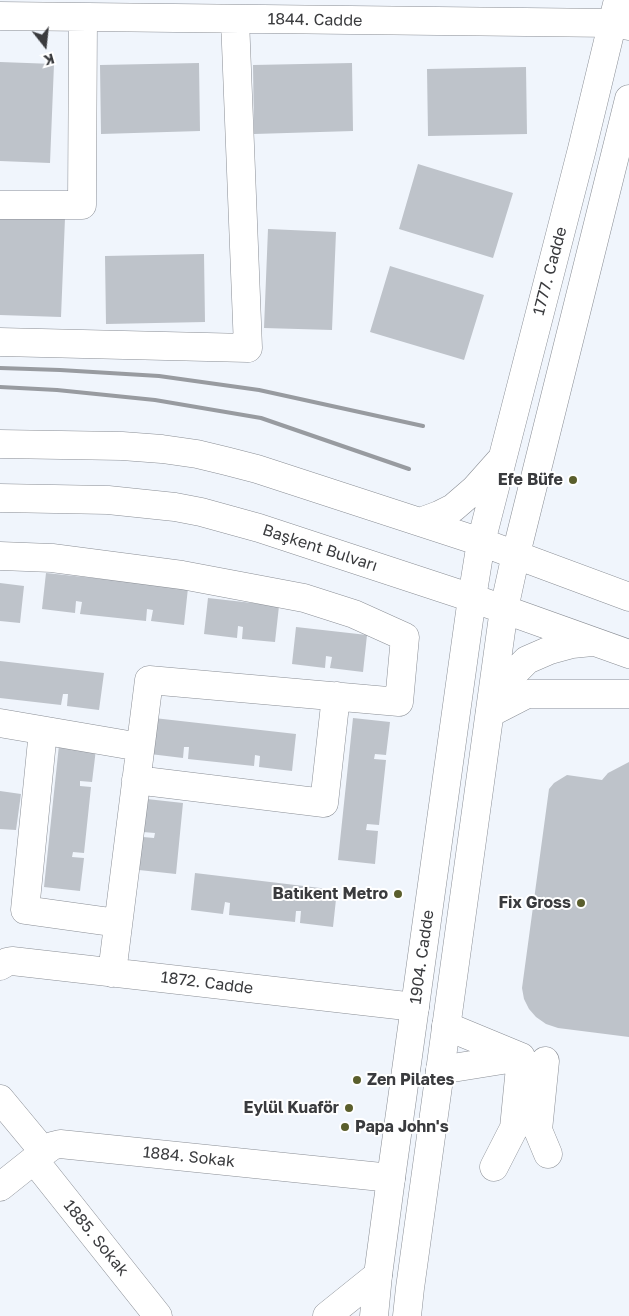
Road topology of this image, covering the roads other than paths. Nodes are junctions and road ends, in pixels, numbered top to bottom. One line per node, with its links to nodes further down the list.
1 (0, 16): 3 (main road, 1844. Cadde)
2 (620, 16): 4 (main road, 1844. Cadde); 9 (main road, 1777. Cadde)
3 (83, 17): 4 (main road, 1844. Cadde); 6 (main road)
4 (235, 19): 7 (main road)
5 (629, 100): 13 (main road)
6 (0, 205)
7 (0, 342)
8 (0, 444): 11 (main road)
9 (502, 459): 11 (main road); 12 (main road, 1777. Cadde)
10 (0, 498): 16 (main road, Başkent Bulvarı)
11 (420, 522): 12 (main road)
12 (481, 542): 13 (main road); 16 (main road, 1904. Cadde)
13 (516, 554): 15 (main road); 17 (main road, 1904. Cadde)
14 (0, 556): 21 (main road)
15 (629, 597)
16 (472, 598): 17 (main road, Başkent Bulvarı); 31 (main road, 1904. Cadde)
17 (504, 609): 18 (main road, Başkent Bulvarı); 23 (main road, 1904. Cadde)
18 (595, 642): 19 (main road, Başkent Bulvarı); 23 (main road)
19 (629, 654)
20 (629, 694): 23 (main road)
21 (336, 696): 26 (main road); 27 (main road)
22 (629, 707): 23 (main road)
23 (490, 713): 32 (main road, 1904. Cadde)
24 (0, 723): 25 (main road)
25 (43, 730): 26 (main road); 28 (main road)
26 (140, 747): 27 (main road)
27 (136, 780): 28 (main road)
28 (118, 923): 30 (main road)
29 (2, 960): 30 (main road, 1872. Cadde)
30 (112, 973): 31 (main road, 1872. Cadde)
31 (415, 1007): 39 (main road, 1904. Cadde)
32 (446, 1026): 33 (main road); 34 (main road, 1904. Cadde)
33 (533, 1059): 34 (main road); 36 (main road); 38 (main road)
34 (440, 1070): 45 (main road, 1904. Cadde)
35 (0, 1099): 37 (main road, 1885. Sokak)
36 (548, 1154)
37 (39, 1156): 39 (main road, 1884. Sokak); 40 (main road, 1884. Sokak); 42 (main road, 1885. Sokak)
38 (494, 1167)
39 (391, 1178): 41 (main road, 1904. Cadde)
40 (0, 1187)
41 (378, 1275): 43 (main road); 44 (main road, 1904. Cadde)
42 (158, 1316)
43 (327, 1316)
44 (374, 1316)
45 (407, 1316)

